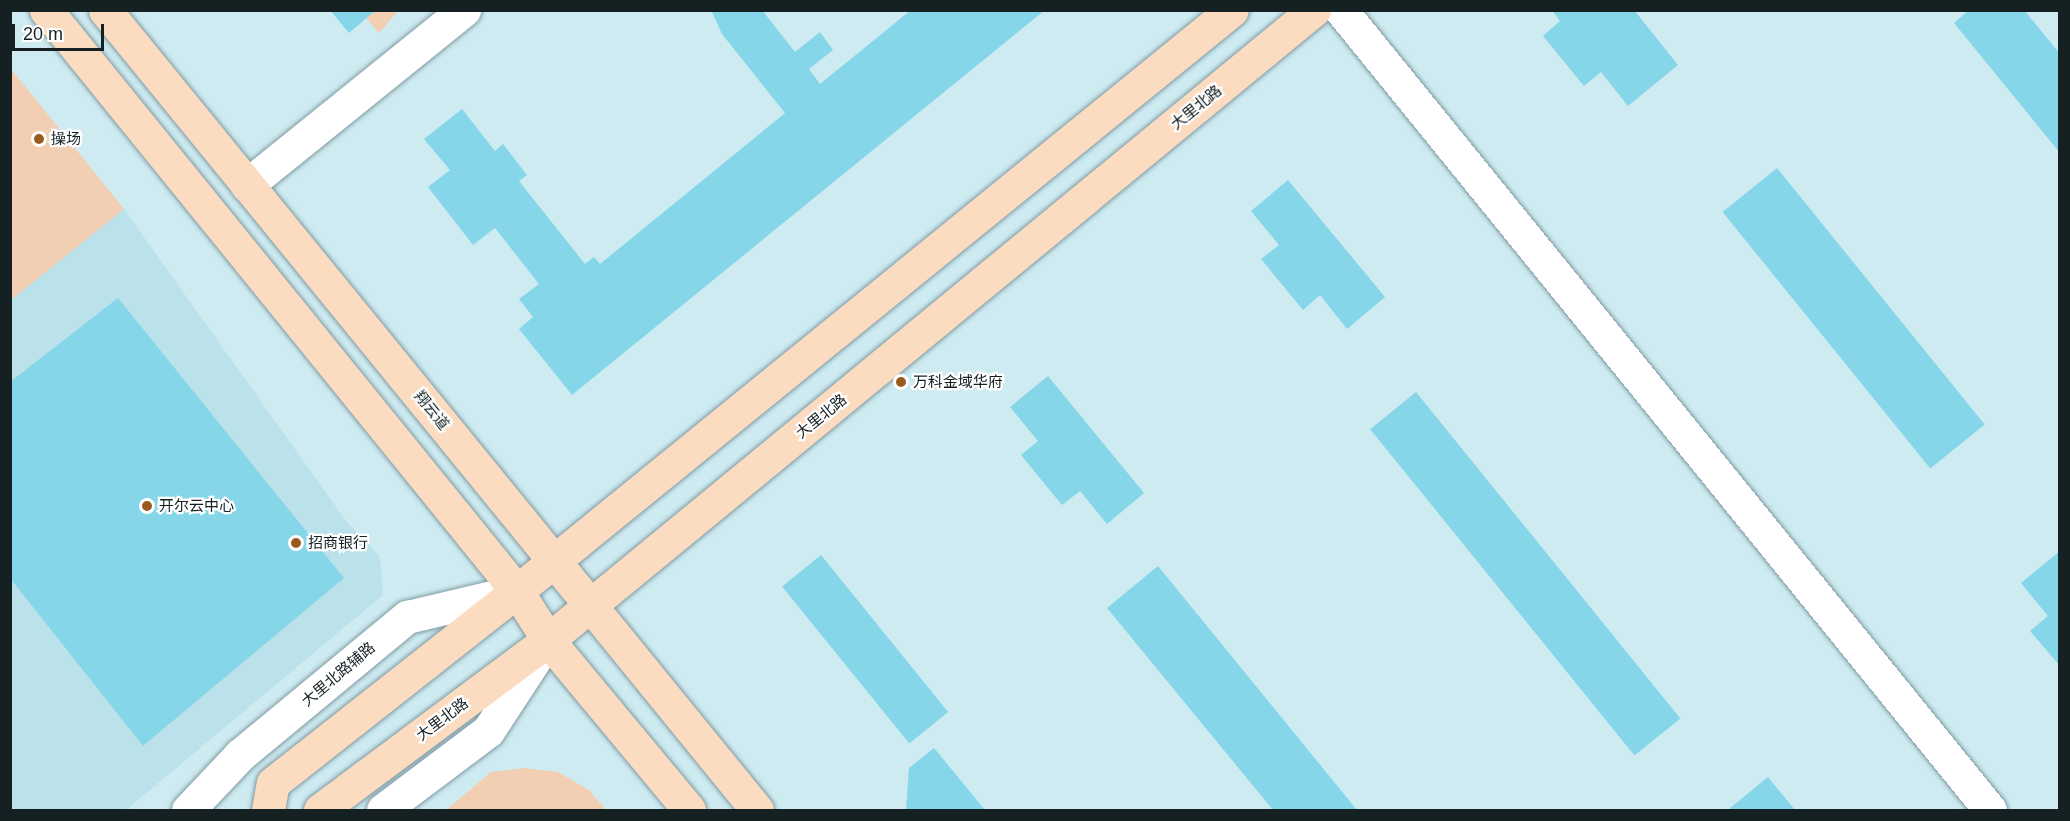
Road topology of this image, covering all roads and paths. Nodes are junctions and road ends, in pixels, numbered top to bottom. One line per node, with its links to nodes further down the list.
1 (46, 10): 9 (main road)
2 (105, 10): 7 (main road, 翔云道)
3 (464, 10): 7 (street)
4 (1232, 10): 8 (main road)
5 (1314, 10): 10 (main road, 大里北路)
6 (1341, 10): 18 (street)
7 (247, 185): 8 (main road, 翔云道)
8 (555, 559): 9 (main road); 10 (main road, 翔云道)
9 (517, 591): 11 (main road); 12 (street, 大里北路辅路); 13 (main road)
10 (592, 605): 11 (main road, 大里北路); 17 (main road, 翔云道)
11 (548, 640): 14 (main road, 大里北路); 15 (street); 16 (main road)
12 (188, 810)
13 (268, 810)
14 (320, 810)
15 (383, 810)
16 (689, 810)
17 (757, 810)
18 (1990, 810)

